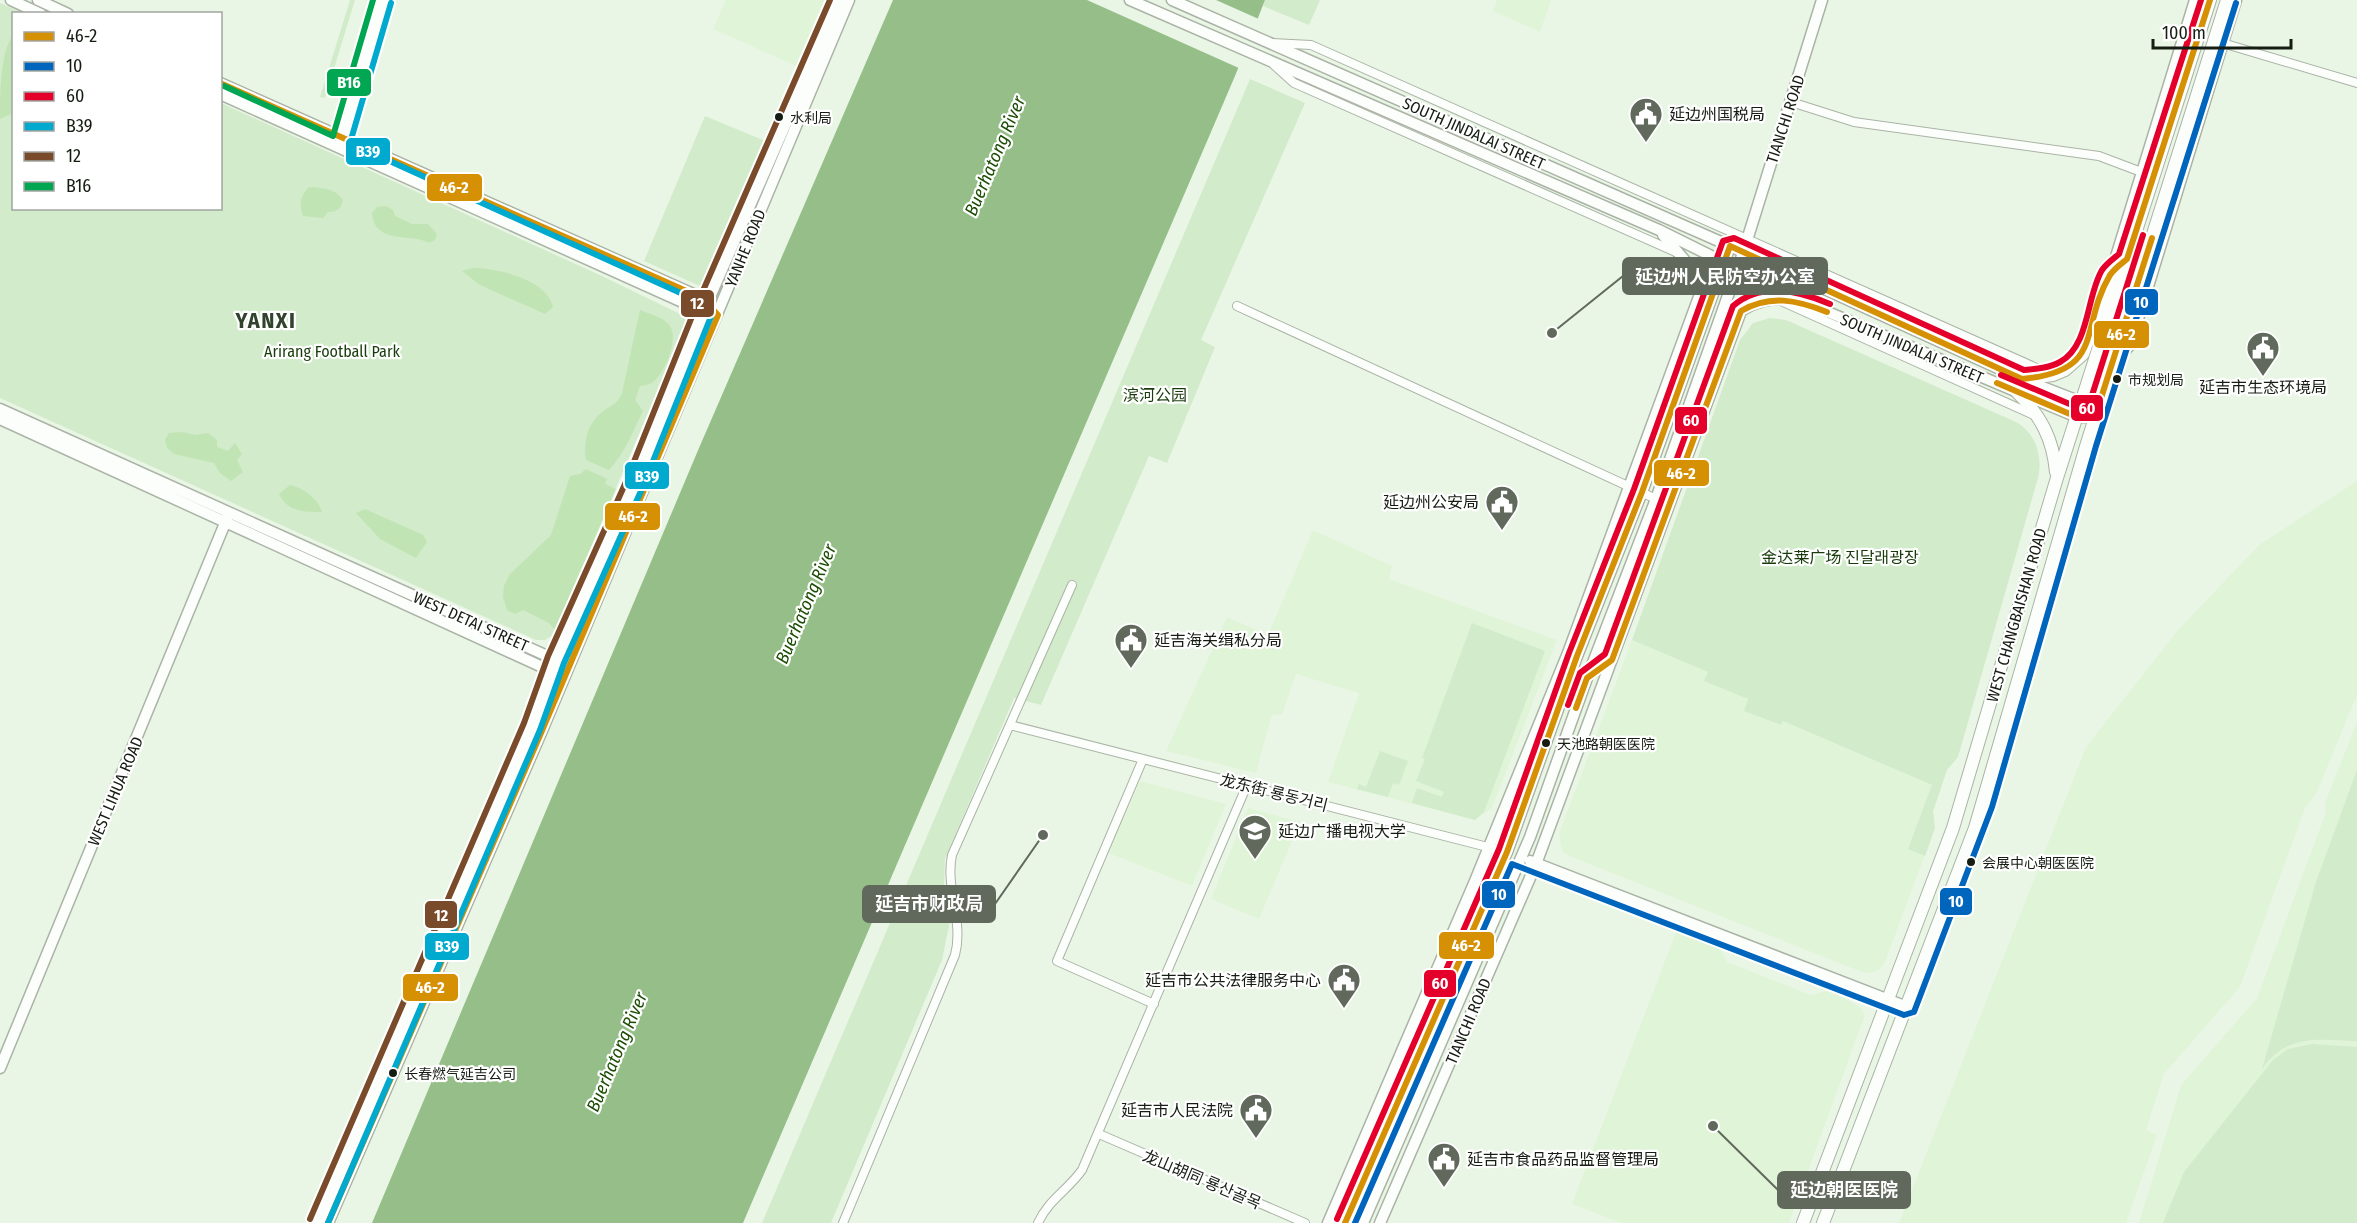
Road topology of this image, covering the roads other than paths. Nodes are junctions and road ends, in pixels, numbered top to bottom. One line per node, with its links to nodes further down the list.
1 (12, 0): 13 (main road)
2 (38, 0): 14 (main road)
3 (382, 0): 22 (main road)
4 (840, 0): 38 (main road, YANHE ROAD)
5 (849, 0): 41 (main road, YANHE ROAD)
6 (1130, 0): 17 (main road, SOUTH JINDALAI STREET)
7 (1172, 0): 16 (main road, SOUTH JINDALAI STREET)
8 (1822, 0): 21 (main road, TIANCHI ROAD)
9 (2195, 0): 23 (main road)
10 (2210, 0): 24 (main road, WEST CHANGBAISHAN ROAD)
11 (2227, 0): 15 (main road, WEST CHANGBAISHAN ROAD)
12 (2236, 0): 15 (main road, WEST CHANGBAISHAN ROAD)
13 (37, 12)
14 (64, 12)
15 (2218, 41): 18 (street); 49 (main road, WEST CHANGBAISHAN ROAD)
16 (1271, 42): 26 (street, SOUTH JINDALAI STREET); 27 (main road, SOUTH JINDALAI STREET)
17 (1266, 58): 25 (main road, SOUTH JINDALAI STREET); 29 (street, SOUTH JINDALAI STREET)
18 (2357, 83)
19 (222, 84): 22 (main road)
20 (222, 95): 22 (main road)
21 (1791, 102): 23 (street); 26 (main road, TIANCHI ROAD)
22 (341, 143): 38 (main road)
23 (2142, 172): 24 (street); 33 (main road)
24 (2154, 177): 30 (main road, WEST CHANGBAISHAN ROAD)
25 (1659, 230): 29 (main road); 31 (main road, SOUTH JINDALAI STREET)
26 (1747, 238): 27 (main road); 28 (main road, TIANCHI ROAD); 43 (street, SOUTH JINDALAI STREET)
27 (1730, 246): 28 (main road, SOUTH JINDALAI STREET); 31 (main road, TIANCHI ROAD)
28 (1743, 253): 32 (main road, TIANCHI ROAD); 44 (main road, SOUTH JINDALAI STREET)
29 (1681, 254): 34 (main road)
30 (2127, 259): 33 (main road); 46 (main road, WEST CHANGBAISHAN ROAD)
31 (1725, 261): 32 (main road, SOUTH JINDALAI STREET); 40 (main road, TIANCHI ROAD)
32 (1737, 268): 36 (main road, SOUTH JINDALAI STREET); 42 (main road, TIANCHI ROAD)
33 (2111, 273): 43 (main road)
34 (1700, 294): 40 (main road); 53 (main road)
35 (1777, 299): 36 (main road); 39 (main road); 50 (street, SOUTH JINDALAI STREET)
36 (1804, 302): 45 (main road, SOUTH JINDALAI STREET)
37 (1237, 306): 53 (street)
38 (706, 308): 41 (main road); 59 (main road, YANHE ROAD)
39 (1741, 310): 42 (main road); 60 (main road, TIANCHI ROAD)
40 (1706, 311): 55 (main road, TIANCHI ROAD)
41 (718, 315): 62 (main road, YANHE ROAD)
42 (1708, 348): 56 (main road, TIANCHI ROAD)
43 (2053, 375): 44 (main road)
44 (2022, 379): 46 (main road, SOUTH JINDALAI STREET)
45 (2017, 392): 48 (main road, SOUTH JINDALAI STREET); 50 (main road)
46 (2081, 402): 48 (main road, WEST CHANGBAISHAN ROAD); 49 (main road, SOUTH JINDALAI STREET)
47 (0, 409): 57 (main road, WEST DETAI STREET)
48 (2077, 417): 49 (main road, SOUTH JINDALAI STREET); 52 (main road, WEST CHANGBAISHAN ROAD)
49 (2095, 417): 54 (main road, WEST CHANGBAISHAN ROAD)
50 (2040, 418): 52 (main road)
51 (0, 419): 57 (main road, WEST DETAI STREET)
52 (2056, 481): 54 (main road); 71 (main road, WEST CHANGBAISHAN ROAD)
53 (1629, 486): 55 (street); 67 (main road)
54 (2074, 487): 73 (main road, WEST CHANGBAISHAN ROAD)
55 (1642, 492): 56 (street); 68 (main road, TIANCHI ROAD)
56 (1656, 499): 63 (main road, TIANCHI ROAD)
57 (228, 517): 59 (main road, WEST DETAI STREET); 61 (main road, WEST DETAI STREET); 74 (main road, WEST LIHUA ROAD)
58 (1072, 585): 64 (street)
59 (556, 660): 61 (main road, YANHE ROAD); 62 (main road, WEST DETAI STREET)
60 (1612, 660): 63 (main road); 70 (main road, TIANCHI ROAD)
61 (551, 671): 62 (main road, WEST DETAI STREET); 76 (main road, YANHE ROAD)
62 (567, 671): 77 (main road, YANHE ROAD)
63 (1587, 678): 69 (main road, TIANCHI ROAD)
64 (1010, 725): 65 (street, 龙东街 룡동거리); 78 (street)
65 (1143, 759): 66 (street, 龙东街 룡동거리); 72 (street)
66 (1246, 785): 67 (street, 龙东街 룡동거리); 72 (street)
67 (1488, 847): 68 (street, 龙东街 룡동거리); 81 (main road)
68 (1507, 852): 69 (main road, 龙东街 룡동거리); 82 (main road, TIANCHI ROAD)
69 (1522, 858): 70 (main road, 龙东街 룡동거리); 83 (main road, TIANCHI ROAD)
70 (1536, 864): 71 (main road, 龙东街 룡동거리); 84 (main road, TIANCHI ROAD)
71 (1889, 1000): 73 (main road, 龙东街 룡동거리); 85 (main road, WEST CHANGBAISHAN ROAD)
72 (1154, 1004): 75 (street)
73 (1907, 1007): 86 (main road, WEST CHANGBAISHAN ROAD)
74 (0, 1068)
75 (1099, 1134): 79 (street); 80 (street, 龙山胡同 룡산골목)
76 (318, 1223)
77 (328, 1223)
78 (843, 1223)
79 (1038, 1223)
80 (1305, 1223)
81 (1328, 1223)
82 (1345, 1223)
83 (1363, 1223)
84 (1380, 1223)
85 (1803, 1223)
86 (1823, 1223)

